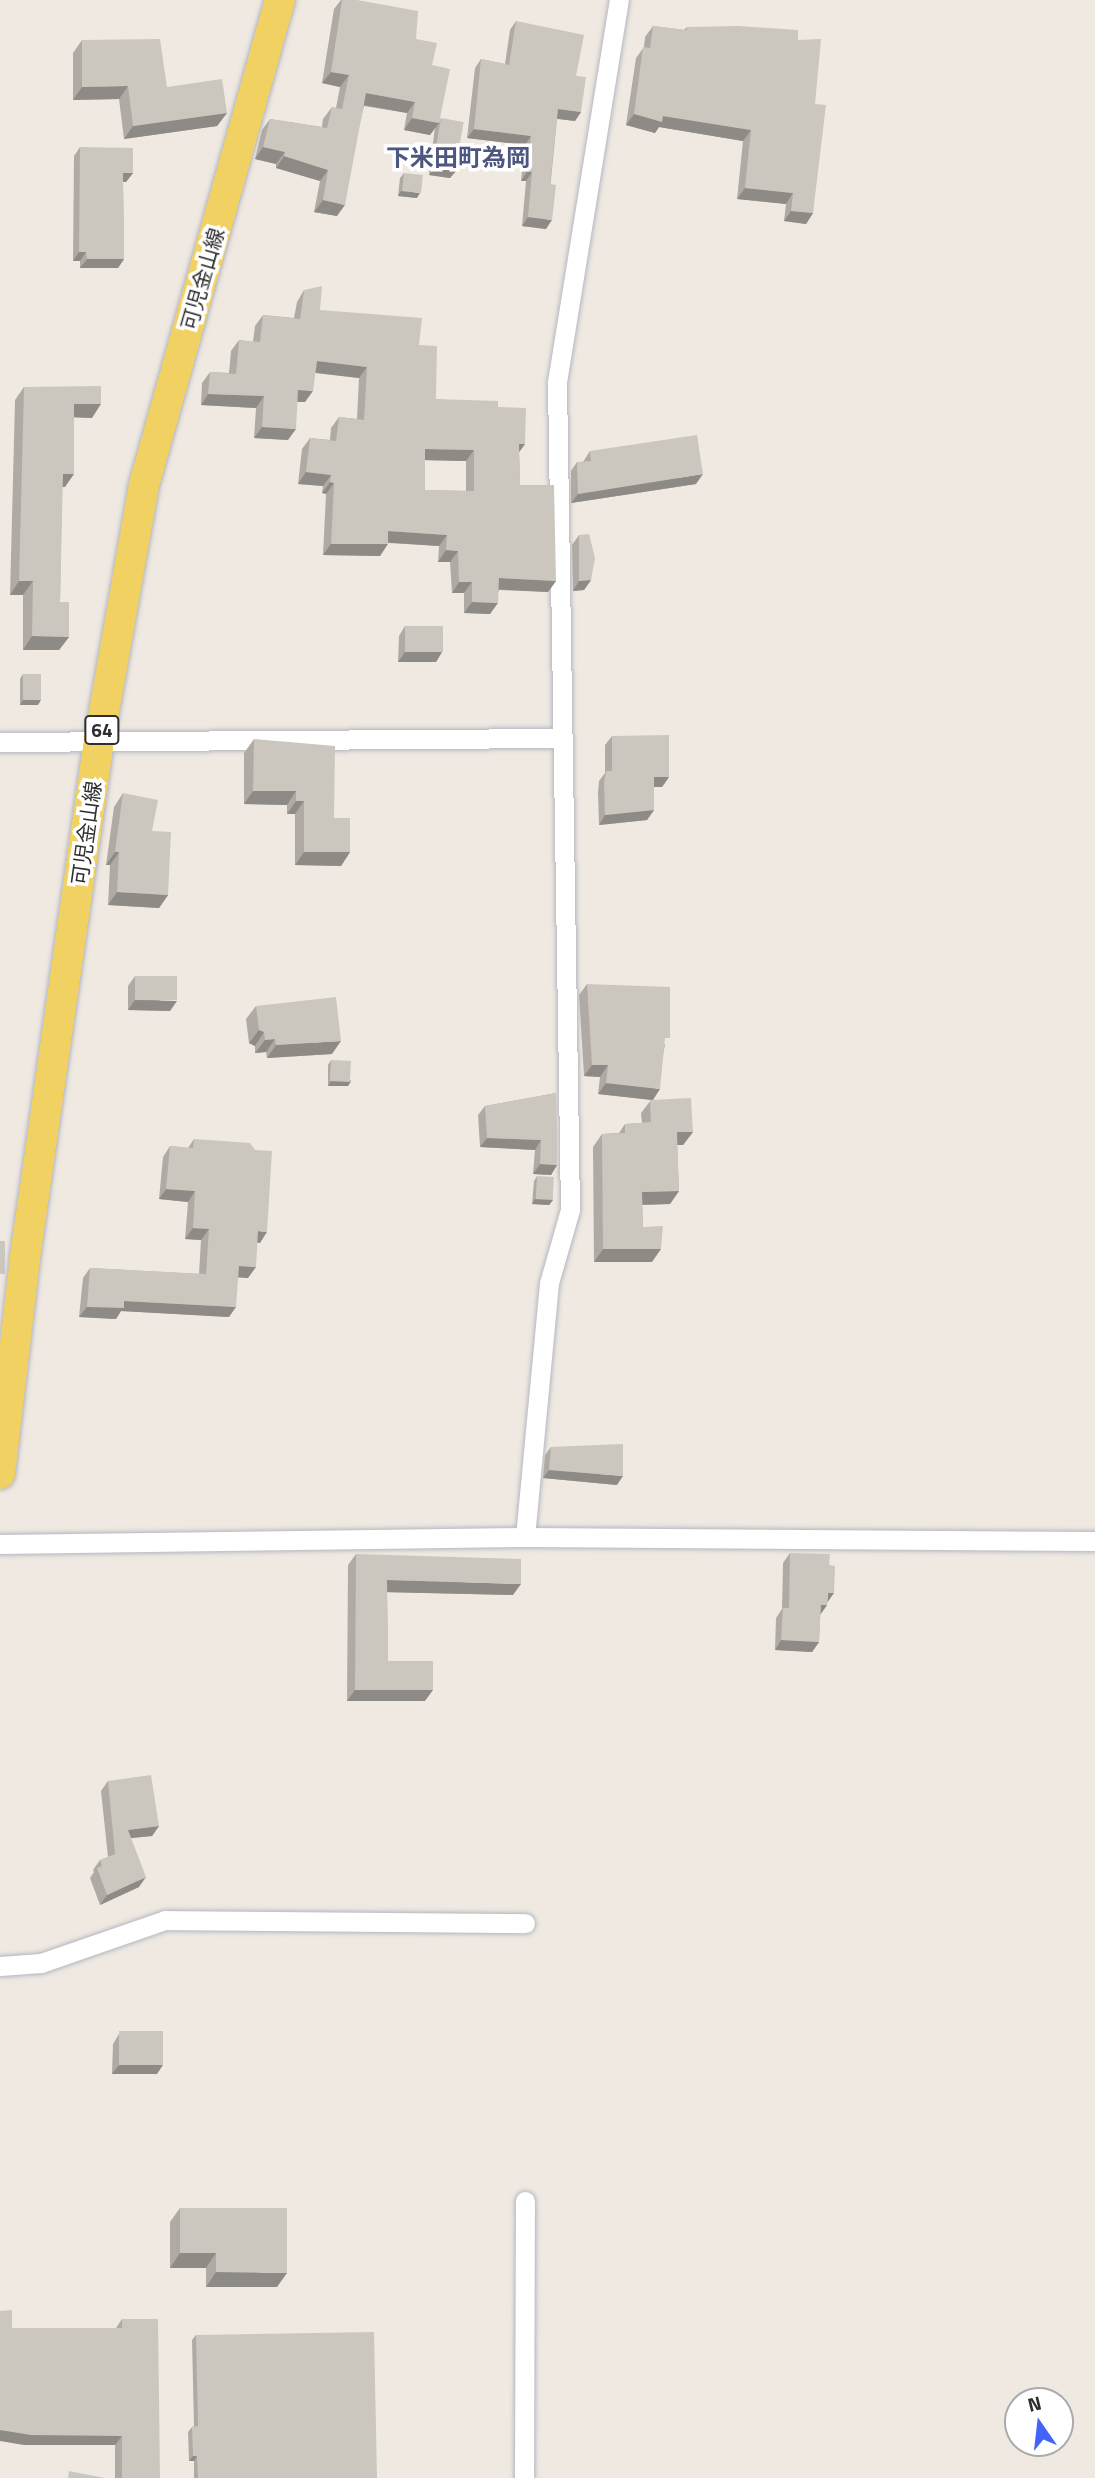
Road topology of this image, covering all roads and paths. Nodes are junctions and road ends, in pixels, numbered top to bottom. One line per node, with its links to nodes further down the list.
1 (280, 0): 4 (main road, 可児金山線 / 64)
2 (619, 0): 3 (street)
3 (563, 738): 4 (street); 7 (street)
4 (99, 740): 5 (street); 6 (main road, 可児金山線 / 64)
5 (0, 742)
6 (0, 1474)
7 (525, 1537): 8 (street); 9 (street)
8 (1095, 1541)
9 (0, 1544)
10 (525, 1923): 11 (street)
11 (0, 1966)
12 (525, 2201): 13 (street)
13 (524, 2478)

